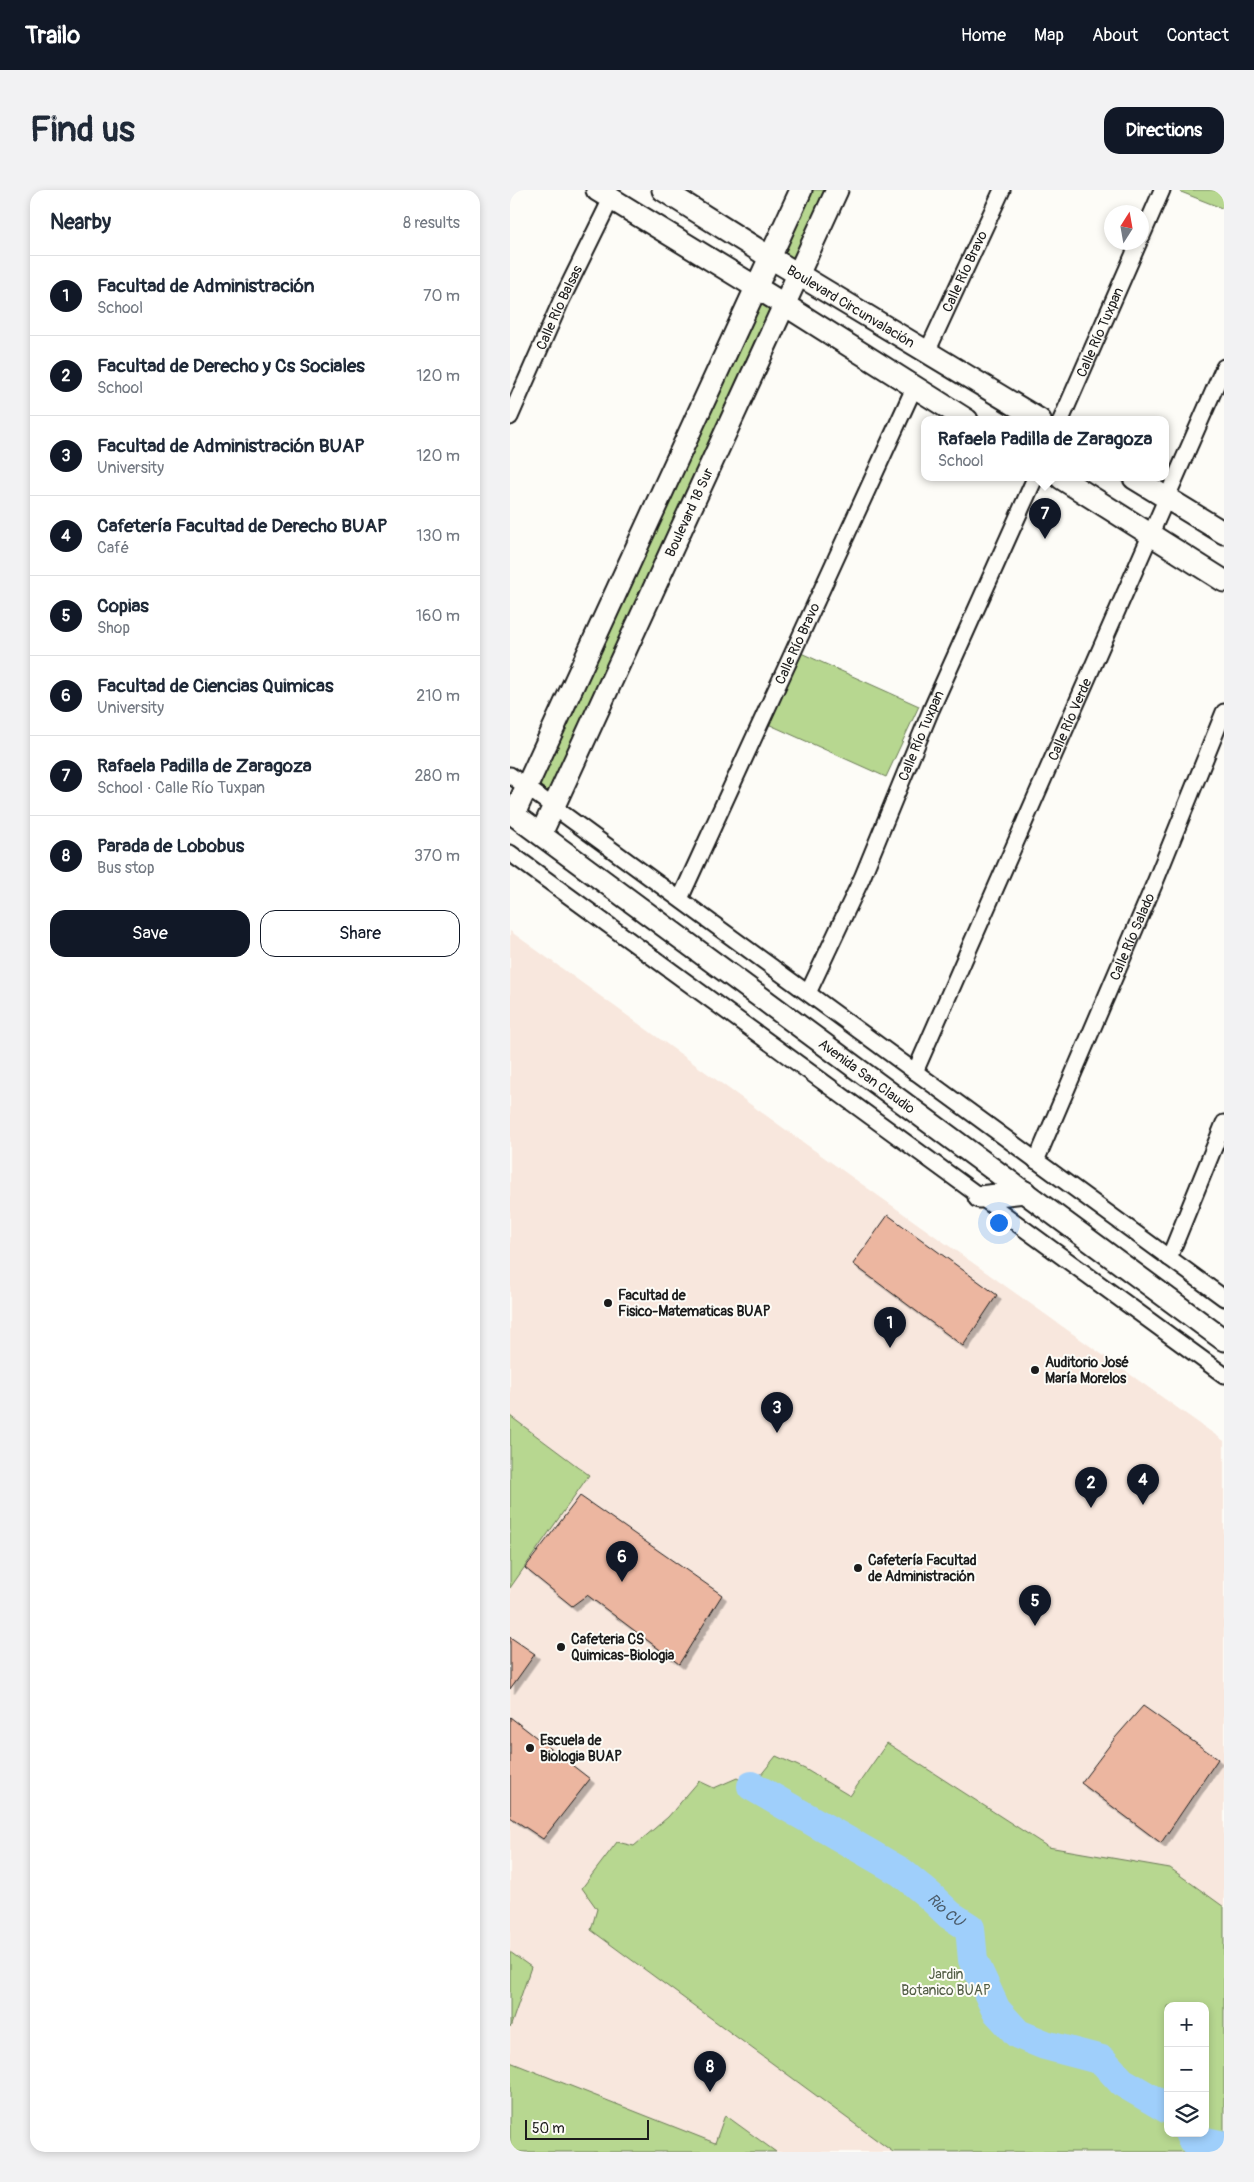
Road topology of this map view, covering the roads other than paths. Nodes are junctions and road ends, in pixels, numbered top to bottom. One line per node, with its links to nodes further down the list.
1 (663, 190): 9 (street, Boulevard Circunvalación)
2 (801, 190): 9 (street)
3 (838, 190): 10 (street, Boulevard 18 Sur)
4 (1002, 190): 13 (street, Calle Río Bravo)
5 (1162, 190): 7 (street)
6 (604, 194): 11 (street); 19 (street, Calle Río Balsas)
7 (1149, 220)
8 (1135, 250): 18 (street, Calle Río Tuxpan)
9 (771, 258): 10 (street, Boulevard Circunvalación); 11 (street)
10 (798, 275): 12 (street, Boulevard 18 Sur); 13 (street, Boulevard Circunvalación)
11 (757, 288): 12 (street); 28 (street)
12 (785, 305): 15 (street); 29 (street, Boulevard 18 Sur)
13 (927, 352): 17 (street, Boulevard Circunvalación)
14 (1224, 367): 23 (street, Calle Río Verde)
15 (914, 388): 16 (street); 33 (street, Calle Río Bravo)
16 (960, 416)
17 (1033, 416)
18 (1063, 416)
19 (510, 417)
20 (1034, 481): 34 (street, Calle Río Tuxpan)
21 (1066, 481): 25 (street)
22 (1139, 481): 23 (street)
23 (1166, 497): 24 (street); 25 (street, Calle Río Verde)
24 (1224, 533)
25 (1151, 534): 26 (street); 35 (street, Calle Río Verde)
26 (1224, 582)
27 (1224, 712): 37 (street, Calle Río Salado)
28 (518, 781): 29 (street); 30 (street)
29 (554, 807): 31 (street, Boulevard 18 Sur); 33 (street)
30 (512, 813): 31 (street, Avenida San Claudio)
31 (541, 834): 38 (street, Avenida San Claudio)
32 (510, 853): 39 (street)
33 (680, 900): 34 (street)
34 (808, 993): 35 (street)
35 (915, 1072): 37 (street)
36 (1224, 1123): 40 (street)
37 (1036, 1161): 40 (street)
38 (1024, 1192): 39 (street); 42 (street, Avenida San Claudio)
39 (979, 1197): 43 (street)
40 (1169, 1258): 41 (street)
41 (1224, 1298)
42 (1224, 1340)
43 (1224, 1375)

